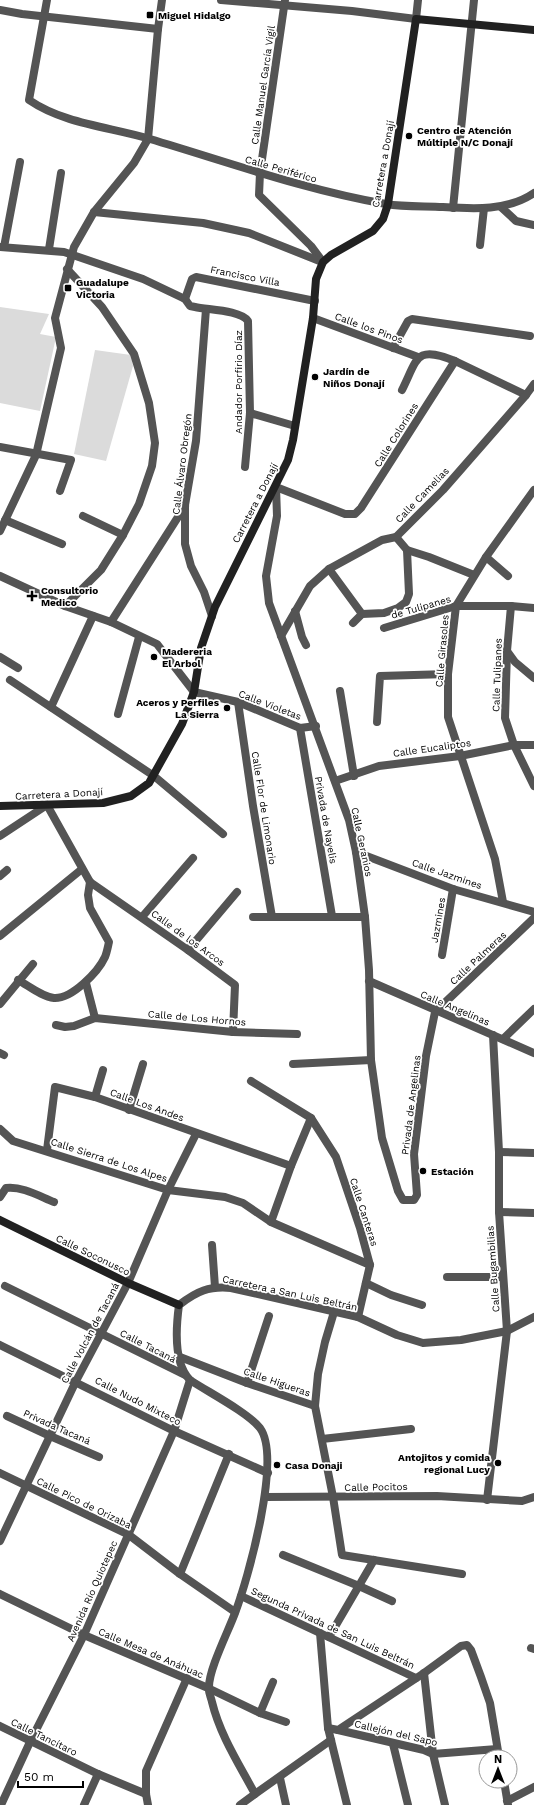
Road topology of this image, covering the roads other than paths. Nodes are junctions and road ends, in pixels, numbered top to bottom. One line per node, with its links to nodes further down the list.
1 (47, 0): 8 (street)
2 (162, 0): 11 (street)
3 (221, 0): 6 (street)
4 (418, 0): 9 (street, Carretera a Donají)
5 (474, 0): 10 (street)
6 (285, 3): 9 (street); 16 (street, Calle Manuel García Vigil)
7 (0, 10): 8 (street)
8 (45, 16): 11 (street); 13 (street, Calle Periférico)
9 (416, 19): 10 (main road); 18 (main road, Carretera a Donají)
10 (471, 24): 12 (main road); 20 (street)
11 (158, 29): 13 (street)
12 (534, 30)
13 (148, 139): 16 (street, Calle Periférico); 22 (street)
14 (20, 162): 25 (street)
15 (61, 173): 26 (street)
16 (260, 173): 18 (street, Calle Periférico); 28 (street, Calle Manuel García Vigil)
17 (534, 192): 19 (street, Calle Periférico)
18 (388, 204): 20 (street, Calle Periférico); 28 (main road, Carretera a Donají)
19 (501, 207): 21 (street, Calle Periférico); 23 (street)
20 (453, 208): 21 (street, Calle Periférico)
21 (484, 208): 24 (street)
22 (94, 212): 27 (street); 28 (street)
23 (534, 225)
24 (480, 245)
25 (2, 247): 26 (street)
26 (49, 249): 27 (street)
27 (71, 254): 29 (street); 30 (street)
28 (323, 262): 31 (main road, Carretera a Donají)
29 (67, 269): 44 (street); 53 (street)
30 (185, 299): 31 (street, Francisco Villa); 32 (street)
31 (315, 301): 33 (main road, Carretera a Donají)
32 (206, 309): 41 (street, Andador Porfirio Díaz); 49 (street, Calle Álvaro Obregón)
33 (313, 318): 35 (street, Calle los Pinos); 42 (main road, Carretera a Donají)
34 (530, 336): 35 (street)
35 (393, 348): 36 (street, Calle los Pinos)
36 (418, 357): 37 (street, Calle los Pinos); 39 (street)
37 (455, 361): 40 (street); 46 (street, Calle Colorines)
38 (534, 384): 40 (street, Calle Camelias)
39 (402, 390)
40 (526, 395): 54 (street, Calle Camelias)
41 (250, 413): 42 (street); 45 (street, Andador Porfirio Díaz)
42 (295, 426): 46 (main road, Carretera a Donají)
43 (0, 447): 44 (street)
44 (36, 455): 48 (street); 51 (street)
45 (245, 467)
46 (276, 487): 69 (main road, Carretera a Donají); 73 (street, Calle Geranios)
47 (534, 490): 57 (street, Calle Girasoles)
48 (60, 491)
49 (185, 505): 69 (street, Calle Álvaro Obregón); 70 (street)
50 (83, 516): 53 (street)
51 (5, 520): 52 (street); 55 (street)
52 (0, 531)
53 (123, 535): 62 (street)
54 (396, 537): 56 (street); 58 (street, Calle Camelias)
55 (62, 544)
56 (407, 550): 59 (street); 67 (street)
57 (486, 557): 59 (street, Calle Girasoles); 61 (street)
58 (329, 569): 66 (street, Calle Camelias); 67 (street)
59 (474, 575): 63 (street, Calle Girasoles)
60 (0, 576): 62 (street)
61 (508, 576)
62 (65, 606): 68 (street)
63 (456, 606): 64 (street, de Tulipanes); 72 (street, de Tulipanes); 79 (street, Calle Girasoles)
64 (511, 606): 65 (street, de Tulipanes); 76 (street, Calle Tulipanes)
65 (534, 608)
66 (294, 611): 73 (street, Calle Camelias); 75 (street)
67 (362, 614): 71 (street)
68 (94, 616): 70 (street); 85 (street)
69 (212, 616): 83 (main road, Carretera a Donají)
70 (111, 622): 74 (street)
71 (354, 623)
72 (384, 628)
73 (280, 636): 88 (street, Calle Geranios)
74 (140, 637): 83 (street); 86 (street)
75 (306, 645)
76 (507, 651): 80 (street); 90 (street, Calle Tulipanes)
77 (0, 658): 78 (street)
78 (18, 668)
79 (448, 674): 87 (street); 92 (street, Calle Girasoles)
80 (534, 678)
81 (10, 680): 85 (street)
82 (340, 690): 94 (street)
83 (194, 692): 84 (street, Calle Violetas); 93 (main road, Carretera a Donají)
84 (238, 702): 89 (street, Calle Violetas); 114 (street, Calle Flor de Limonario)
85 (51, 707): 93 (street)
86 (118, 714)
87 (377, 719)
88 (316, 726): 89 (street, Calle Violetas); 95 (street, Calle Geranios)
89 (300, 728): 111 (street, Privada de Nayelis)
90 (514, 745): 91 (street, Calle Eucaliptos); 92 (street, Calle Eucaliptos); 96 (street, Calle Tulipanes)
91 (534, 745)
92 (460, 756): 94 (street, Calle Eucaliptos); 109 (street, Calle Girasoles)
93 (154, 776): 97 (main road, Carretera a Donají); 99 (street)
94 (354, 776): 95 (street, Calle Eucaliptos)
95 (335, 781): 101 (street, Calle Geranios)
96 (534, 786)
97 (48, 805): 98 (main road, Carretera a Donají); 100 (street); 103 (street, Calle de los Arcos)
98 (0, 806)
99 (223, 834)
100 (0, 836)
101 (356, 852): 107 (street, Calle Jazmines); 115 (street, Calle Geranios)
102 (193, 858): 112 (street)
103 (82, 869): 106 (street, Calle de los Arcos); 117 (street)
104 (7, 870): 105 (street)
105 (0, 876)
106 (90, 882): 112 (street, Calle de los Arcos); 123 (street)
107 (454, 889): 109 (street, Calle Jazmines); 119 (street, Jazmines)
108 (237, 892): 118 (street)
109 (503, 902): 110 (street, Calle Jazmines)
110 (534, 912)
111 (332, 916): 114 (street); 115 (street)
112 (142, 917): 118 (street, Calle de los Arcos)
113 (253, 917): 114 (street)
114 (272, 917)
115 (365, 917): 122 (street, Calle Geranios)
116 (534, 918): 126 (street, Calle Palmeras)
117 (0, 936)
118 (188, 950): 129 (street, Calle de los Arcos)
119 (442, 955)
120 (33, 964): 121 (street)
121 (18, 980): 123 (street); 124 (street)
122 (368, 981): 126 (street, Calle Angelinas); 134 (street, Calle Geranios)
123 (86, 983): 127 (street)
124 (0, 1004)
125 (534, 1009): 132 (street)
126 (435, 1012): 131 (street, Calle Angelinas); 150 (street, Privada de Angelinas)
127 (95, 1018): 128 (street); 129 (street, Calle de Los Hornos)
128 (56, 1025)
129 (233, 1032): 130 (street, Calle de Los Hornos)
130 (297, 1034)
131 (493, 1035): 132 (street, Calle Angelinas); 145 (street, Calle Bugambilias)
132 (502, 1039): 133 (street, Calle Angelinas)
133 (534, 1053)
134 (371, 1060): 136 (street); 150 (street, Calle Geranios)
135 (143, 1064): 140 (street)
136 (293, 1064)
137 (103, 1070): 139 (street)
138 (251, 1081): 141 (street)
139 (95, 1097): 140 (street, Calle Los Andes); 144 (street, Calle Los Andes)
140 (129, 1110): 143 (street, Calle Los Andes)
141 (311, 1118): 147 (street); 157 (street, Calle Canteras)
142 (0, 1129): 144 (street, Calle Sierra de Los Alpes)
143 (196, 1134): 147 (street, Calle Los Andes); 148 (street, Calle Volcán de Tacaná)
144 (46, 1150): 148 (street, Calle Sierra de Los Alpes)
145 (499, 1152): 146 (street); 152 (street, Calle Bugambilias)
146 (534, 1153)
147 (291, 1166): 155 (street)
148 (168, 1190): 155 (street, Calle Sierra de Los Alpes); 160 (street, Calle Volcán de Tacaná)
149 (0, 1197): 151 (street)
150 (414, 1200)
151 (54, 1202)
152 (499, 1212): 153 (street); 159 (street, Calle Bugambilias)
153 (534, 1213)
154 (0, 1220): 160 (main road, Calle Soconusco)
155 (271, 1222): 157 (street, Calle Sierra de Los Alpes)
156 (212, 1245): 163 (street)
157 (370, 1265): 161 (street, Calle Canteras)
158 (447, 1277): 159 (street)
159 (502, 1277): 170 (street, Calle Bugambilias)
160 (128, 1283): 164 (main road, Calle Soconusco); 171 (street, Calle Volcán de Tacaná)
161 (366, 1283): 165 (street); 169 (street, Calle Canteras)
162 (6, 1286): 171 (street, Calle Tacaná)
163 (215, 1287): 164 (street, Carretera a San Luis Beltrán); 166 (street, Carretera a San Luis Beltrán)
164 (179, 1305): 173 (street)
165 (422, 1305)
166 (334, 1312): 169 (street, Carretera a San Luis Beltrán); 177 (street)
167 (269, 1316): 176 (street)
168 (534, 1317): 170 (street, Carretera a San Luis Beltrán)
169 (358, 1318): 170 (street, Carretera a San Luis Beltrán)
170 (508, 1330): 191 (street, Calle Bugambilias)
171 (101, 1334): 174 (street, Calle Tacaná); 175 (street, Calle Volcán de Tacaná)
172 (0, 1345): 175 (street, Calle Nudo Mixteco)
173 (180, 1357): 174 (street); 176 (street, Calle Higueras)
174 (188, 1378): 180 (street, Avenida Río Quiotepec); 186 (street)
175 (76, 1381): 180 (street, Calle Nudo Mixteco); 181 (street, Calle Volcán de Tacaná)
176 (247, 1383): 177 (street, Calle Higueras)
177 (315, 1406): 182 (street, Calle Higueras)
178 (7, 1416): 181 (street, Privada Tacaná)
179 (411, 1429): 182 (street)
180 (174, 1431): 183 (street, Calle Nudo Mixteco); 192 (street, Avenida Río Quiotepec)
181 (50, 1436): 184 (street, Privada Tacaná); 187 (street, Calle Volcán de Tacaná)
182 (322, 1440): 189 (street, Calle Higueras)
183 (229, 1454): 186 (street, Calle Nudo Mixteco); 196 (street)
184 (99, 1457)
185 (0, 1473): 187 (street, Calle Pico de Orizaba)
186 (268, 1473): 188 (street)
187 (26, 1486): 192 (street, Calle Pico de Orizaba); 193 (street, Calle Volcán de Tacaná)
188 (264, 1497): 189 (street, Calle Pocitos); 200 (street)
189 (333, 1497): 191 (street, Calle Pocitos); 195 (street, Calle Higueras)
190 (534, 1497): 191 (street, Calle Pocitos)
191 (487, 1500)
192 (129, 1535): 196 (street, Calle Pico de Orizaba); 204 (street, Avenida Río Quiotepec)
193 (0, 1541)
194 (283, 1555): 198 (street)
195 (374, 1560): 197 (street, Calle Higueras); 198 (street)
196 (180, 1574): 202 (street, Calle Pico de Orizaba)
197 (462, 1574)
198 (359, 1586): 201 (street); 205 (street)
199 (0, 1594): 204 (street, Calle Mesa de Anáhuac)
200 (241, 1596): 202 (street); 203 (street, Segunda Privada de San Luis Beltrán)
201 (392, 1601)
202 (235, 1612): 210 (street)
203 (320, 1632): 205 (street, Segunda Privada de San Luis Beltrán); 214 (street)
204 (84, 1635): 207 (street, Calle Mesa de Anáhuac); 217 (street, Avenida Río Quiotepec)
205 (329, 1637): 208 (street, Segunda Privada de San Luis Beltrán)
206 (424, 1673): 208 (street); 219 (street); 221 (street)
207 (187, 1678): 210 (street, Calle Mesa de Anáhuac); 226 (street)
208 (416, 1678): 215 (street)
209 (273, 1682): 211 (street)
210 (208, 1688): 211 (street, Calle Mesa de Anáhuac); 227 (street)
211 (260, 1713): 212 (street, Calle Mesa de Anáhuac)
212 (286, 1722)
213 (0, 1726): 217 (street, Calle Tancítaro)
214 (328, 1728): 215 (street, Callejón del Sapo); 216 (street)
215 (338, 1730): 218 (street, Callejón del Sapo)
216 (331, 1740): 223 (street); 234 (street)
217 (30, 1742): 222 (street, Calle Tancítaro); 229 (street, Avenida Río Quiotepec)
218 (393, 1744): 221 (street, Callejón del Sapo); 235 (street)
219 (497, 1749)
220 (478, 1753): 221 (street, Callejón del Sapo)
221 (433, 1754): 236 (street)
222 (98, 1774): 226 (street, Calle Tancítaro); 230 (street)
223 (280, 1778): 227 (street); 233 (street)
224 (534, 1787): 228 (street)
225 (505, 1789): 228 (street)
226 (146, 1794): 231 (street)
227 (255, 1794): 232 (street)
228 (508, 1803)
229 (0, 1805)
230 (84, 1805)
231 (148, 1805)
232 (240, 1805)
233 (286, 1805)
234 (347, 1805)
235 (408, 1805)
236 (445, 1805)

